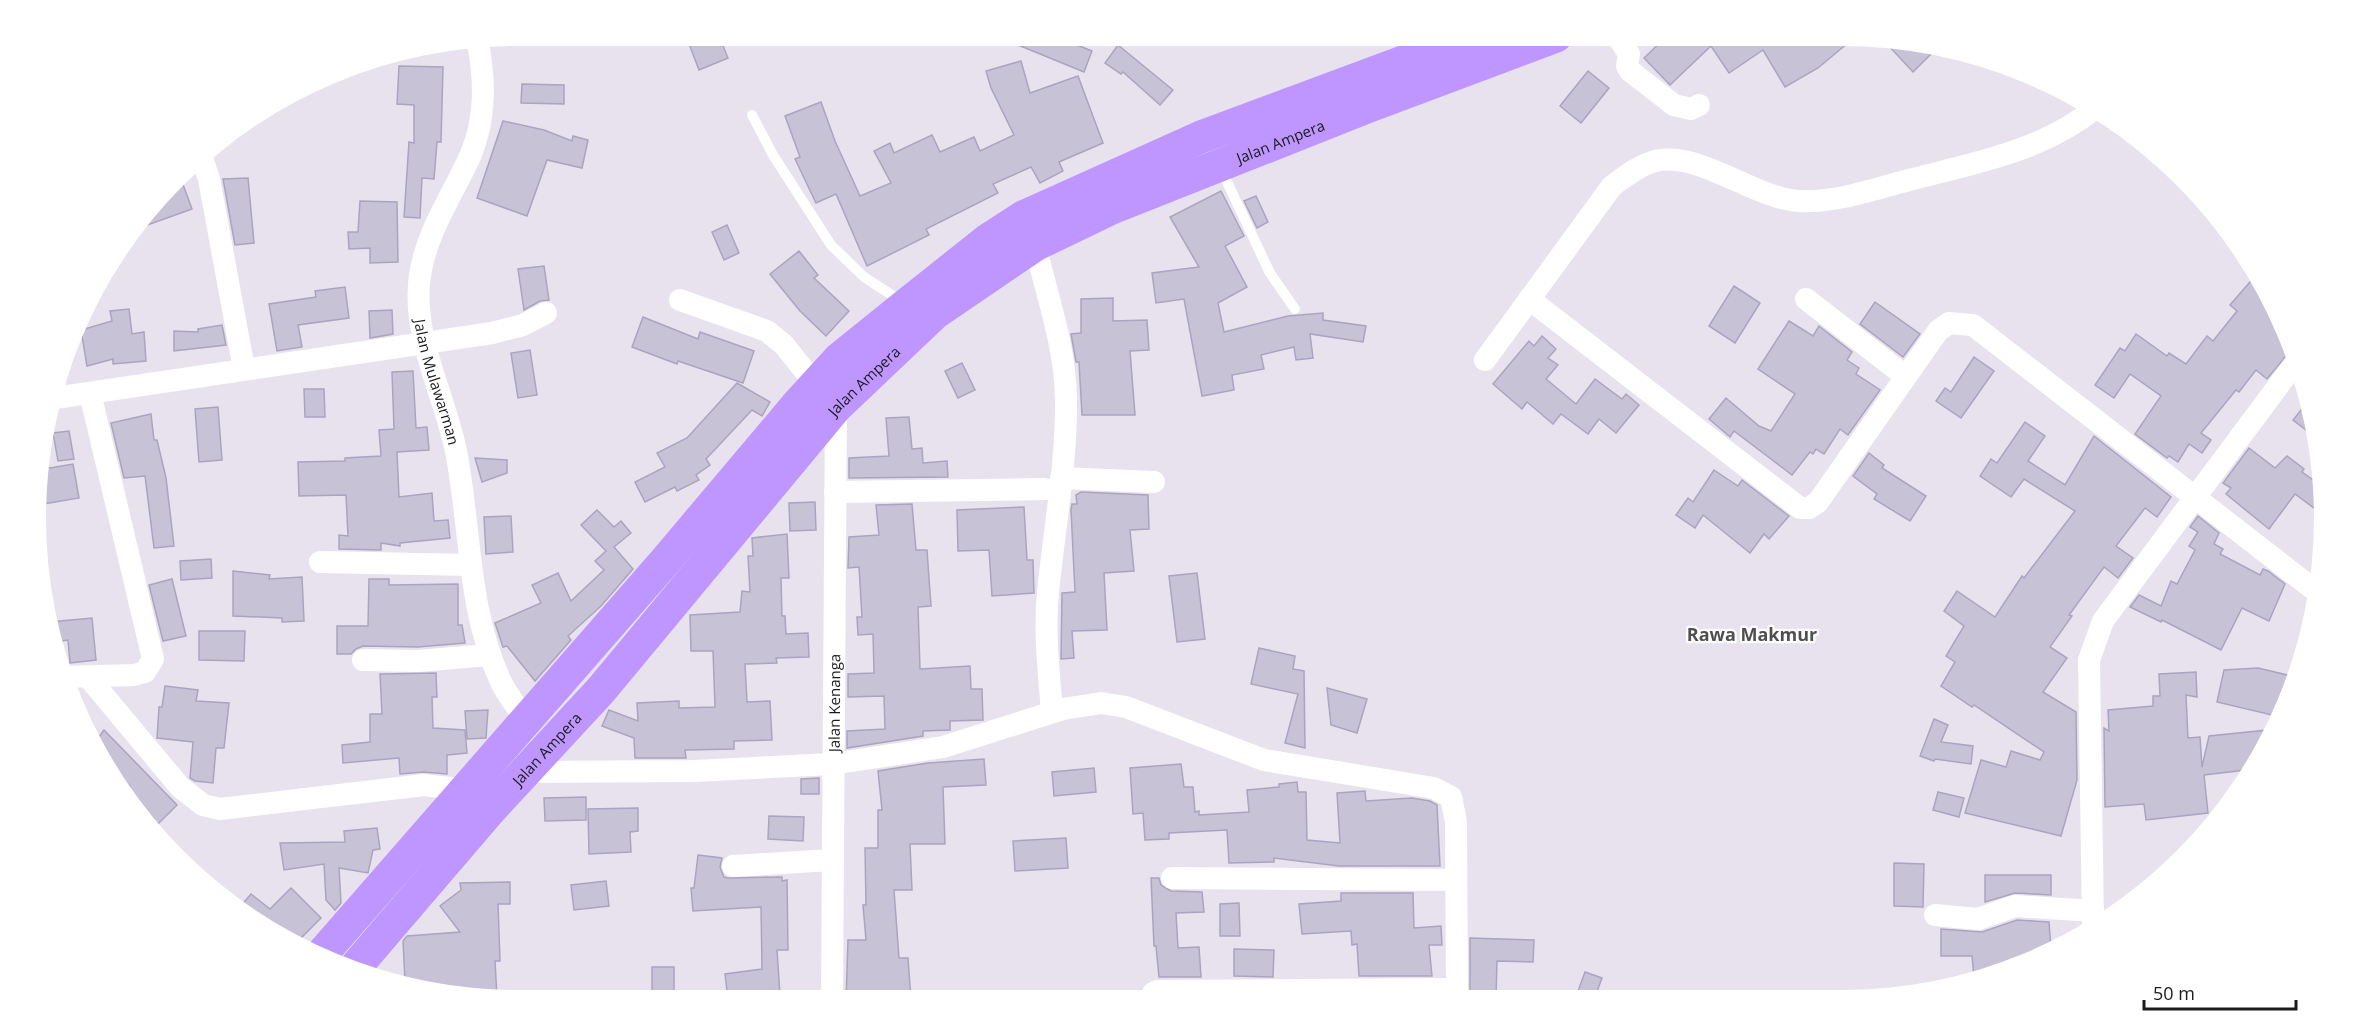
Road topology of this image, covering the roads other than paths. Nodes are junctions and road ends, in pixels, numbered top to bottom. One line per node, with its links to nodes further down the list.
1 (1446, 46): 14 (main road, Jalan Ampera)
2 (1530, 46): 8 (main road, Jalan Ampera)
3 (1624, 46): 5 (street)
4 (479, 49): 17 (street, Jalan Mulawarman)
5 (1699, 105)
6 (752, 115): 14 (lane)
7 (2086, 115): 11 (street)
8 (1218, 164): 10 (main road, Jalan Ampera); 15 (lane)
9 (205, 166): 19 (street)
10 (1035, 245): 23 (main road, Jalan Ampera); 26 (street)
11 (1529, 299): 18 (street); 21 (street)
12 (1806, 299): 21 (street)
13 (680, 300): 23 (street)
14 (907, 304): 23 (main road, Jalan Ampera)
15 (1295, 309)
16 (546, 314): 17 (street)
17 (426, 343): 19 (street); 30 (street, Jalan Mulawarman)
18 (1485, 360)
19 (244, 369): 22 (street)
20 (2289, 371): 28 (street)
21 (1905, 376): 28 (street)
22 (90, 393): 24 (street); 35 (street)
23 (826, 396): 27 (street, Jalan Kenanga); 37 (main road, Jalan Ampera); 39 (main road, Jalan Ampera)
24 (63, 397)
25 (1154, 482): 26 (street)
26 (1053, 483): 27 (street); 36 (street)
27 (835, 492): 38 (street, Jalan Kenanga)
28 (2194, 496): 31 (street); 46 (street)
29 (321, 562): 30 (street)
30 (471, 565): 32 (street, Jalan Mulawarman)
31 (2308, 585)
32 (489, 655): 33 (street); 37 (street, Jalan Mulawarman)
33 (363, 660)
34 (75, 677): 35 (street)
35 (89, 678): 40 (street)
36 (1052, 712): 38 (street); 44 (street)
37 (526, 720): 40 (main road, Jalan Ampera)
38 (832, 764): 39 (street); 41 (street, Jalan Kenanga)
39 (525, 772): 40 (main road, Jalan Ampera)
40 (478, 800): 48 (main road, Jalan Ampera); 49 (main road, Jalan Ampera)
41 (832, 860): 42 (street); 50 (street, Jalan Kenanga)
42 (733, 866)
43 (1172, 878): 44 (street)
44 (1456, 880): 51 (street)
45 (1935, 915): 47 (street)
46 (2093, 917)
47 (2091, 918)
48 (327, 949)
49 (359, 962)
50 (832, 990)
51 (1457, 990)

